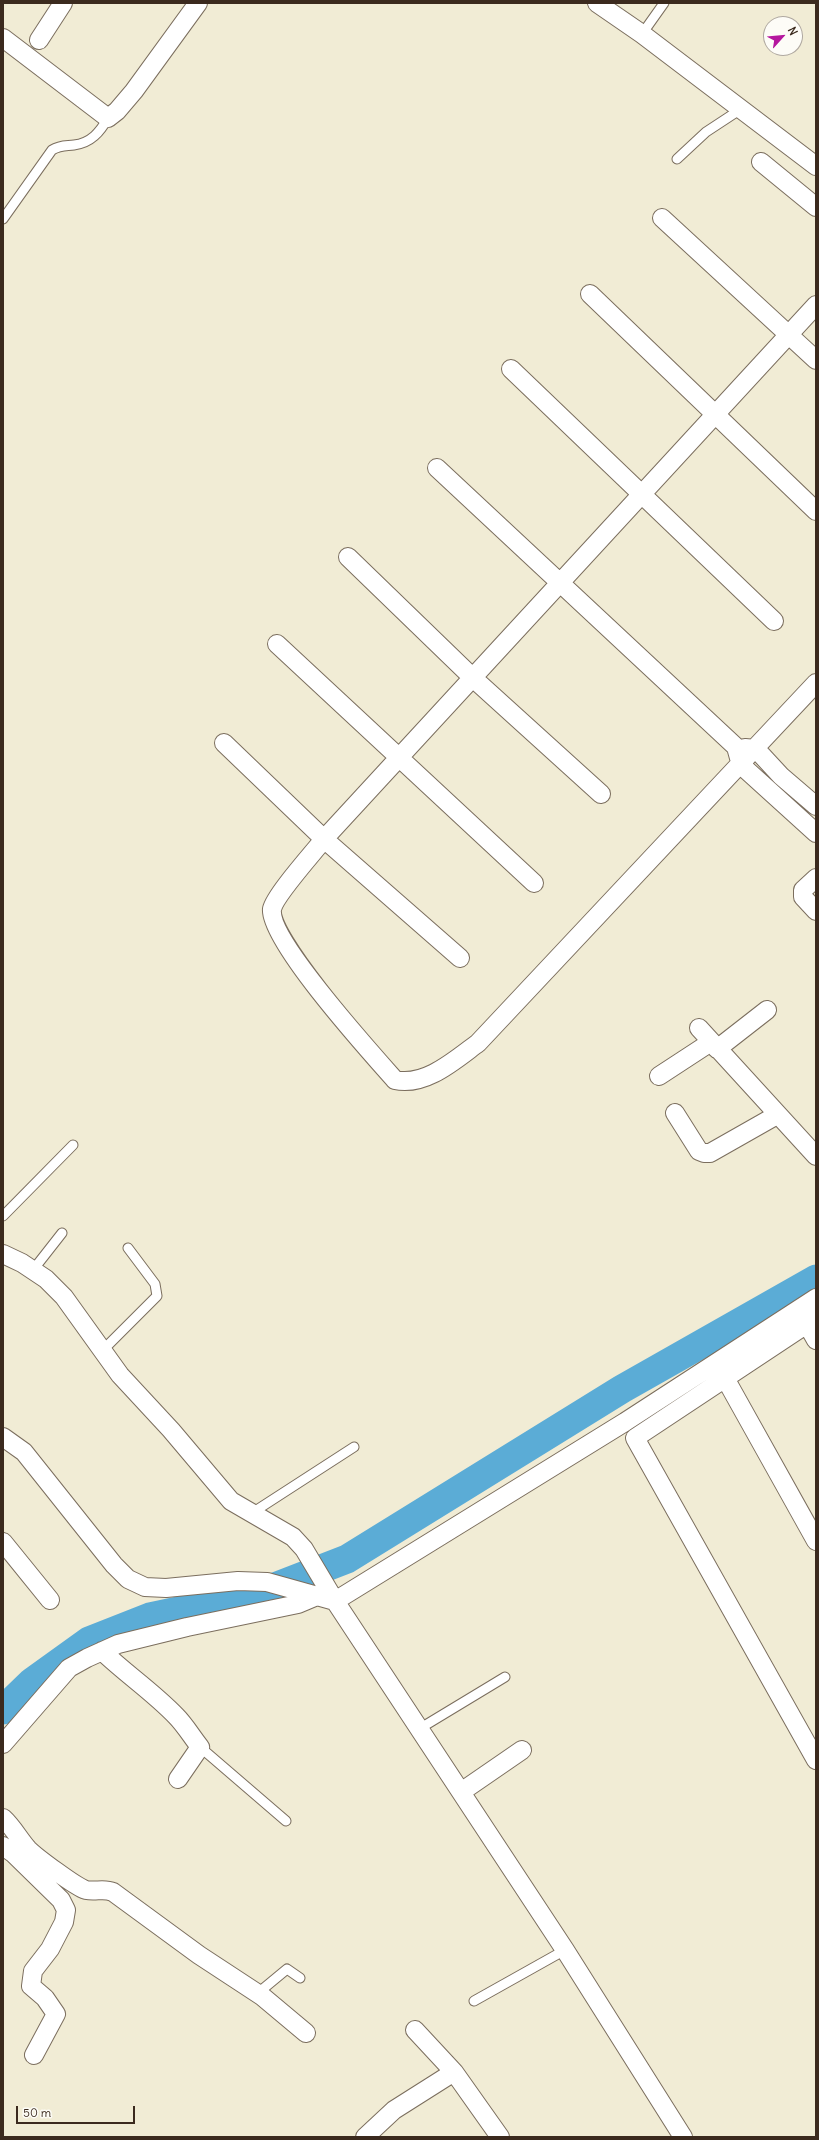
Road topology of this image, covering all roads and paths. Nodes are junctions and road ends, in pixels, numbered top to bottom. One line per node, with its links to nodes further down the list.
1 (63, 3): 7 (street)
2 (198, 3): 9 (street)
3 (597, 3): 5 (street)
4 (664, 3): 5 (lane)
5 (642, 34): 8 (street)
6 (3, 38): 9 (street)
7 (39, 40)
8 (741, 109): 10 (lane); 12 (street)
9 (108, 118): 15 (lane)
10 (677, 159)
11 (761, 162): 13 (street)
12 (816, 166)
13 (816, 207)
14 (662, 218): 18 (street)
15 (3, 219)
16 (590, 294): 21 (street)
17 (816, 305): 18 (street)
18 (789, 334): 19 (street); 21 (street)
19 (816, 360)
20 (511, 369): 23 (street)
21 (716, 414): 23 (street); 24 (street)
22 (437, 468): 26 (street)
23 (642, 495): 26 (street); 27 (street)
24 (816, 511)
25 (348, 557): 29 (street)
26 (560, 584): 29 (street); 32 (street)
27 (774, 621)
28 (277, 644): 34 (street)
29 (474, 678): 34 (street); 36 (street)
30 (816, 683): 33 (street)
31 (224, 743): 39 (street)
32 (736, 747): 33 (street); 35 (street)
33 (756, 749): 35 (street); 37 (street)
34 (399, 758): 39 (street); 41 (street)
35 (740, 765): 38 (street); 39 (street)
36 (601, 794)
37 (816, 806)
38 (816, 833)
39 (324, 839): 43 (street)
40 (816, 878): 42 (street)
41 (534, 883)
42 (816, 912)
43 (460, 958)
44 (767, 1010): 46 (street)
45 (699, 1028): 46 (street)
46 (714, 1046): 47 (street); 49 (street)
47 (659, 1076)
48 (675, 1113): 49 (street)
49 (777, 1115): 51 (street)
50 (73, 1145): 52 (lane)
51 (816, 1156)
52 (3, 1216)
53 (62, 1233): 56 (lane)
54 (128, 1248): 60 (lane)
55 (3, 1254): 56 (street)
56 (33, 1270): 60 (street)
57 (816, 1298): 69 (street)
58 (811, 1321): 59 (street); 61 (street)
59 (816, 1340)
60 (103, 1350): 64 (street)
61 (725, 1378): 65 (street); 76 (street)
62 (3, 1437): 67 (street)
63 (354, 1446): 64 (lane)
64 (252, 1513): 67 (street)
65 (816, 1541)
66 (3, 1542): 68 (street)
67 (315, 1590): 69 (street); 70 (street)
68 (50, 1600)
69 (335, 1601): 72 (street)
70 (102, 1651): 73 (street); 74 (street)
71 (505, 1677): 72 (lane)
72 (420, 1729): 78 (street)
73 (3, 1744)
74 (200, 1747): 77 (street); 80 (lane)
75 (522, 1750): 78 (street)
76 (815, 1758)
77 (178, 1779)
78 (461, 1792): 82 (street)
79 (3, 1818): 84 (street)
80 (286, 1821)
81 (3, 1846): 88 (street)
82 (565, 1950): 85 (lane); 92 (street)
83 (300, 1978): 84 (lane)
84 (258, 1993): 87 (street)
85 (474, 2001)
86 (415, 2030): 89 (street)
87 (306, 2034)
88 (34, 2055)
89 (454, 2072): 90 (street); 91 (street)
90 (365, 2137)
91 (500, 2137)
92 (683, 2137)

